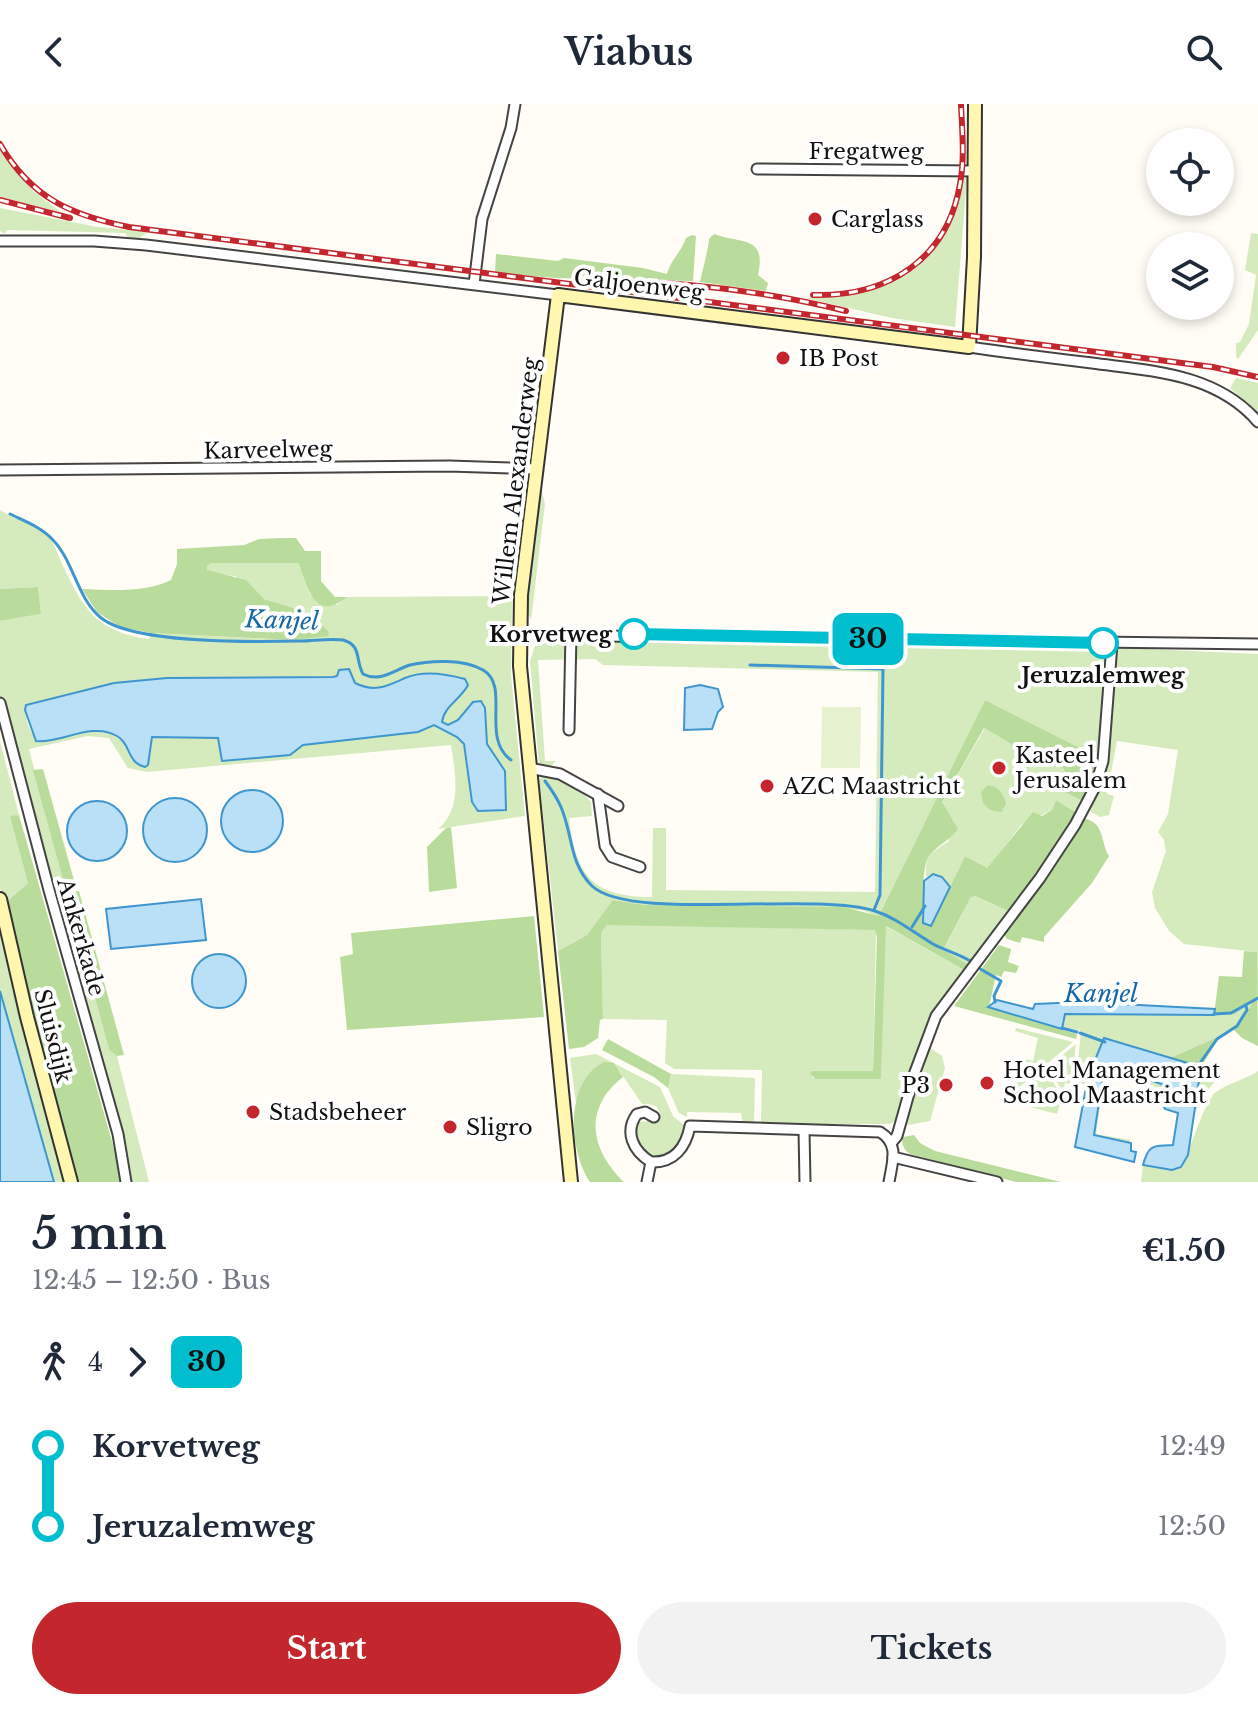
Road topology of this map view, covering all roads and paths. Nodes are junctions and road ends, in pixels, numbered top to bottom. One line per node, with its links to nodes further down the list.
1 (515, 104): 6 (street)
2 (975, 104): 4 (street)
3 (757, 169): 4 (street, Fregatweg)
4 (975, 171): 8 (street)
5 (0, 241): 6 (street, Galjoenweg)
6 (474, 284): 7 (street, Galjoenweg)
7 (558, 295): 8 (street, Galjoenweg); 10 (street, Willem Alexanderweg)
8 (969, 347): 9 (street, Galjoenweg)
9 (1258, 422)
10 (537, 469): 11 (street, Karveelweg); 13 (street, Willem Alexanderweg)
11 (0, 470)
12 (571, 634): 13 (street); 14 (street); 17 (street)
13 (519, 635): 18 (street, Willem Alexanderweg)
14 (1112, 644): 15 (street); 25 (street)
15 (1258, 644)
16 (0, 703): 30 (street, Ankerkade)
17 (569, 730)
18 (529, 768): 19 (street); 31 (street, Willem Alexanderweg)
19 (598, 794): 20 (street); 21 (street)
20 (618, 806)
21 (640, 867)
22 (0, 899): 29 (street, Sluisdijk)
23 (654, 1117): 27 (street)
24 (804, 1130): 25 (street); 27 (street); 33 (street)
25 (892, 1142): 26 (street)
26 (893, 1157): 28 (street); 34 (street)
27 (651, 1162): 32 (street)
28 (961, 1178): 35 (street)
29 (71, 1182)
30 (126, 1182)
31 (571, 1182)
32 (647, 1182)
33 (805, 1182)
34 (889, 1182)
35 (997, 1182)

